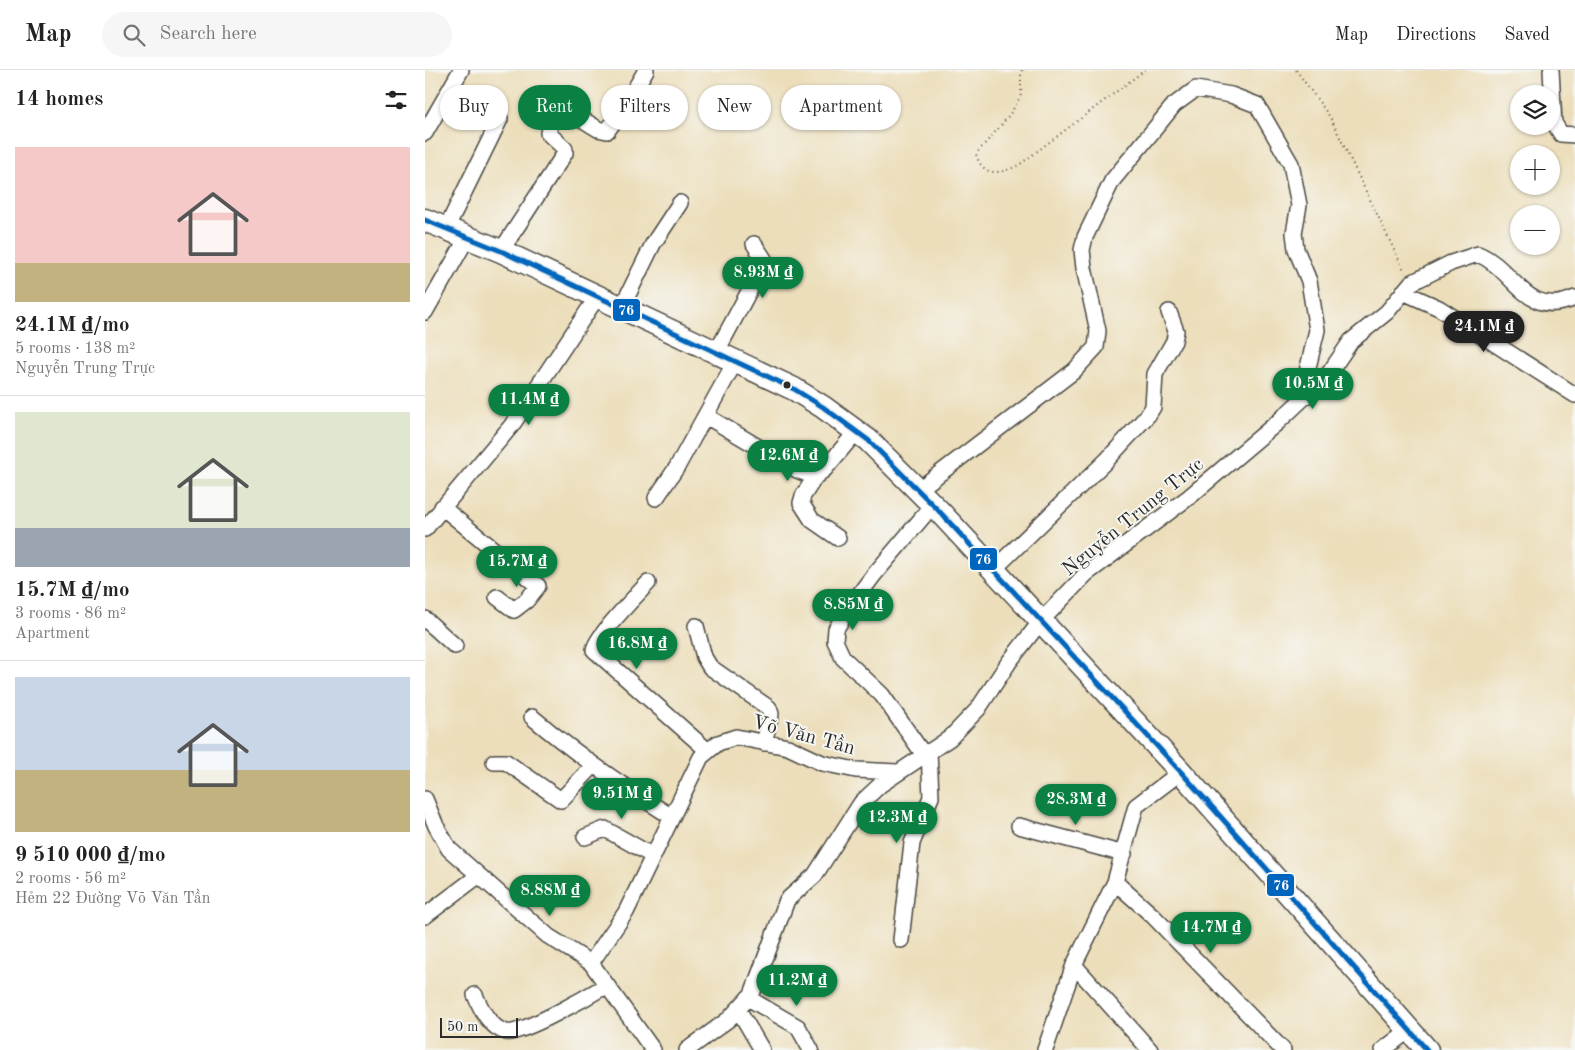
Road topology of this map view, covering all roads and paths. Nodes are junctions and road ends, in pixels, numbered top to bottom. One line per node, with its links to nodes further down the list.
1 (461, 70): 8 (street)
2 (646, 70): 15 (street)
3 (1022, 70): 4 (path)
4 (1145, 70)
5 (1296, 70): 16 (path)
6 (1551, 70): 9 (street)
7 (495, 130): 12 (street)
8 (425, 134)
9 (1575, 135)
10 (680, 203): 19 (street)
11 (425, 220): 12 (highway)
12 (446, 229): 13 (highway)
13 (467, 238): 15 (highway); 20 (street)
14 (755, 244): 22 (street)
15 (501, 251): 17 (highway)
16 (1407, 288): 18 (street, Nguyễn Trung Trực); 23 (street); 24 (street, Nguyễn Trung Trực)
17 (597, 298): 19 (highway); 30 (street)
18 (1575, 298)
19 (621, 309): 22 (highway)
20 (425, 312)
21 (1169, 312): 33 (street)
22 (726, 358): 25 (street); 26 (highway)
23 (1575, 395)
24 (1300, 401): 29 (street); 37 (street, Nguyễn Trung Trực)
25 (706, 416): 27 (street); 28 (street)
26 (856, 432): 27 (street); 29 (highway)
27 (815, 478): 32 (street)
28 (656, 498)
29 (926, 498): 33 (highway); 43 (street)
30 (442, 507): 31 (street); 35 (street)
31 (425, 529)
32 (838, 538)
33 (993, 570): 37 (highway)
34 (648, 582): 42 (street)
35 (497, 597)
36 (425, 620): 39 (street)
37 (1041, 621): 43 (street, Nguyễn Trung Trực); 47 (highway)
38 (696, 626): 41 (street)
39 (455, 646)
40 (532, 716): 45 (street)
41 (764, 743): 42 (street, Võ Văn Tần); 46 (street, Võ Văn Tần)
42 (708, 751): 49 (street, Võ Văn Tần)
43 (926, 753): 46 (street, Nguyễn Trung Trực); 57 (street)
44 (494, 762): 45 (street)
45 (593, 766): 49 (street)
46 (897, 772): 62 (street, Nguyễn Trung Trực)
47 (1181, 772): 52 (street); 63 (highway)
48 (425, 799): 54 (street)
49 (672, 816): 53 (street, Võ Văn Tần)
50 (1019, 826): 52 (street)
51 (585, 837): 53 (street)
52 (1124, 854): 55 (street)
53 (653, 856): 58 (street, Võ Văn Tần)
54 (478, 876): 56 (street); 58 (street)
55 (1115, 882): 59 (street); 70 (street)
56 (425, 916)
57 (901, 940)
58 (591, 963): 60 (street)
59 (1074, 965): 68 (street); 69 (street)
60 (607, 985): 61 (street); 64 (street)
61 (475, 995)
62 (743, 1004): 65 (street, Nguyễn Trung Trực); 66 (street); 67 (street)
63 (1409, 1030): 71 (street); 72 (highway)
64 (653, 1050)
65 (687, 1050)
66 (762, 1050)
67 (811, 1050)
68 (1045, 1050)
69 (1150, 1050)
70 (1283, 1050)
71 (1383, 1050)
72 (1427, 1050)

